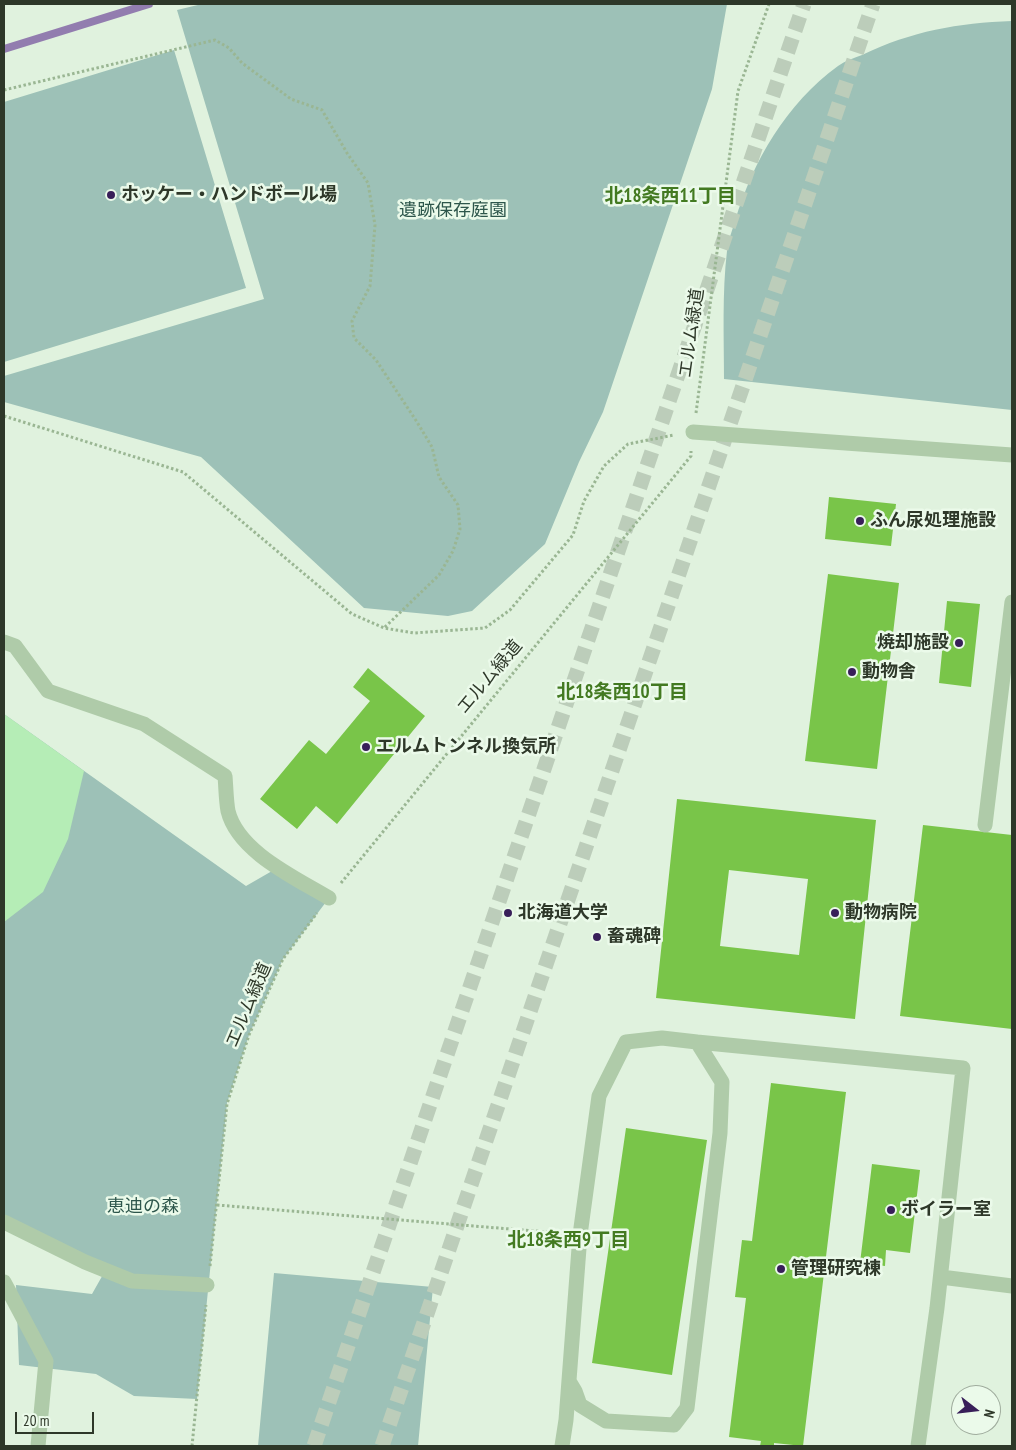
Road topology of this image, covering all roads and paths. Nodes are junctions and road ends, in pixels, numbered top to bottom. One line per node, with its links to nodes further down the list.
1 (769, 4): 4 (path, エルム緑道)
2 (4, 90): 7 (path)
3 (4, 416): 7 (path)
4 (693, 432): 5 (lane); 7 (path); 10 (path, エルム緑道)
5 (1012, 456)
6 (1012, 602): 9 (lane)
7 (384, 628)
8 (4, 642): 10 (lane)
9 (985, 825)
10 (330, 898): 12 (path, エルム緑道)
11 (696, 1042): 14 (lane); 15 (lane); 19 (lane)
12 (217, 1205): 14 (path); 17 (path, エルム緑道)
13 (4, 1222): 17 (lane)
14 (580, 1235): 19 (lane)
15 (941, 1277): 18 (lane); 23 (lane)
16 (4, 1282): 20 (lane)
17 (208, 1285): 21 (path, エルム緑道)
18 (1012, 1286)
19 (569, 1381): 22 (lane)
20 (38, 1446)
21 (192, 1446)
22 (562, 1446)
23 (918, 1446)

